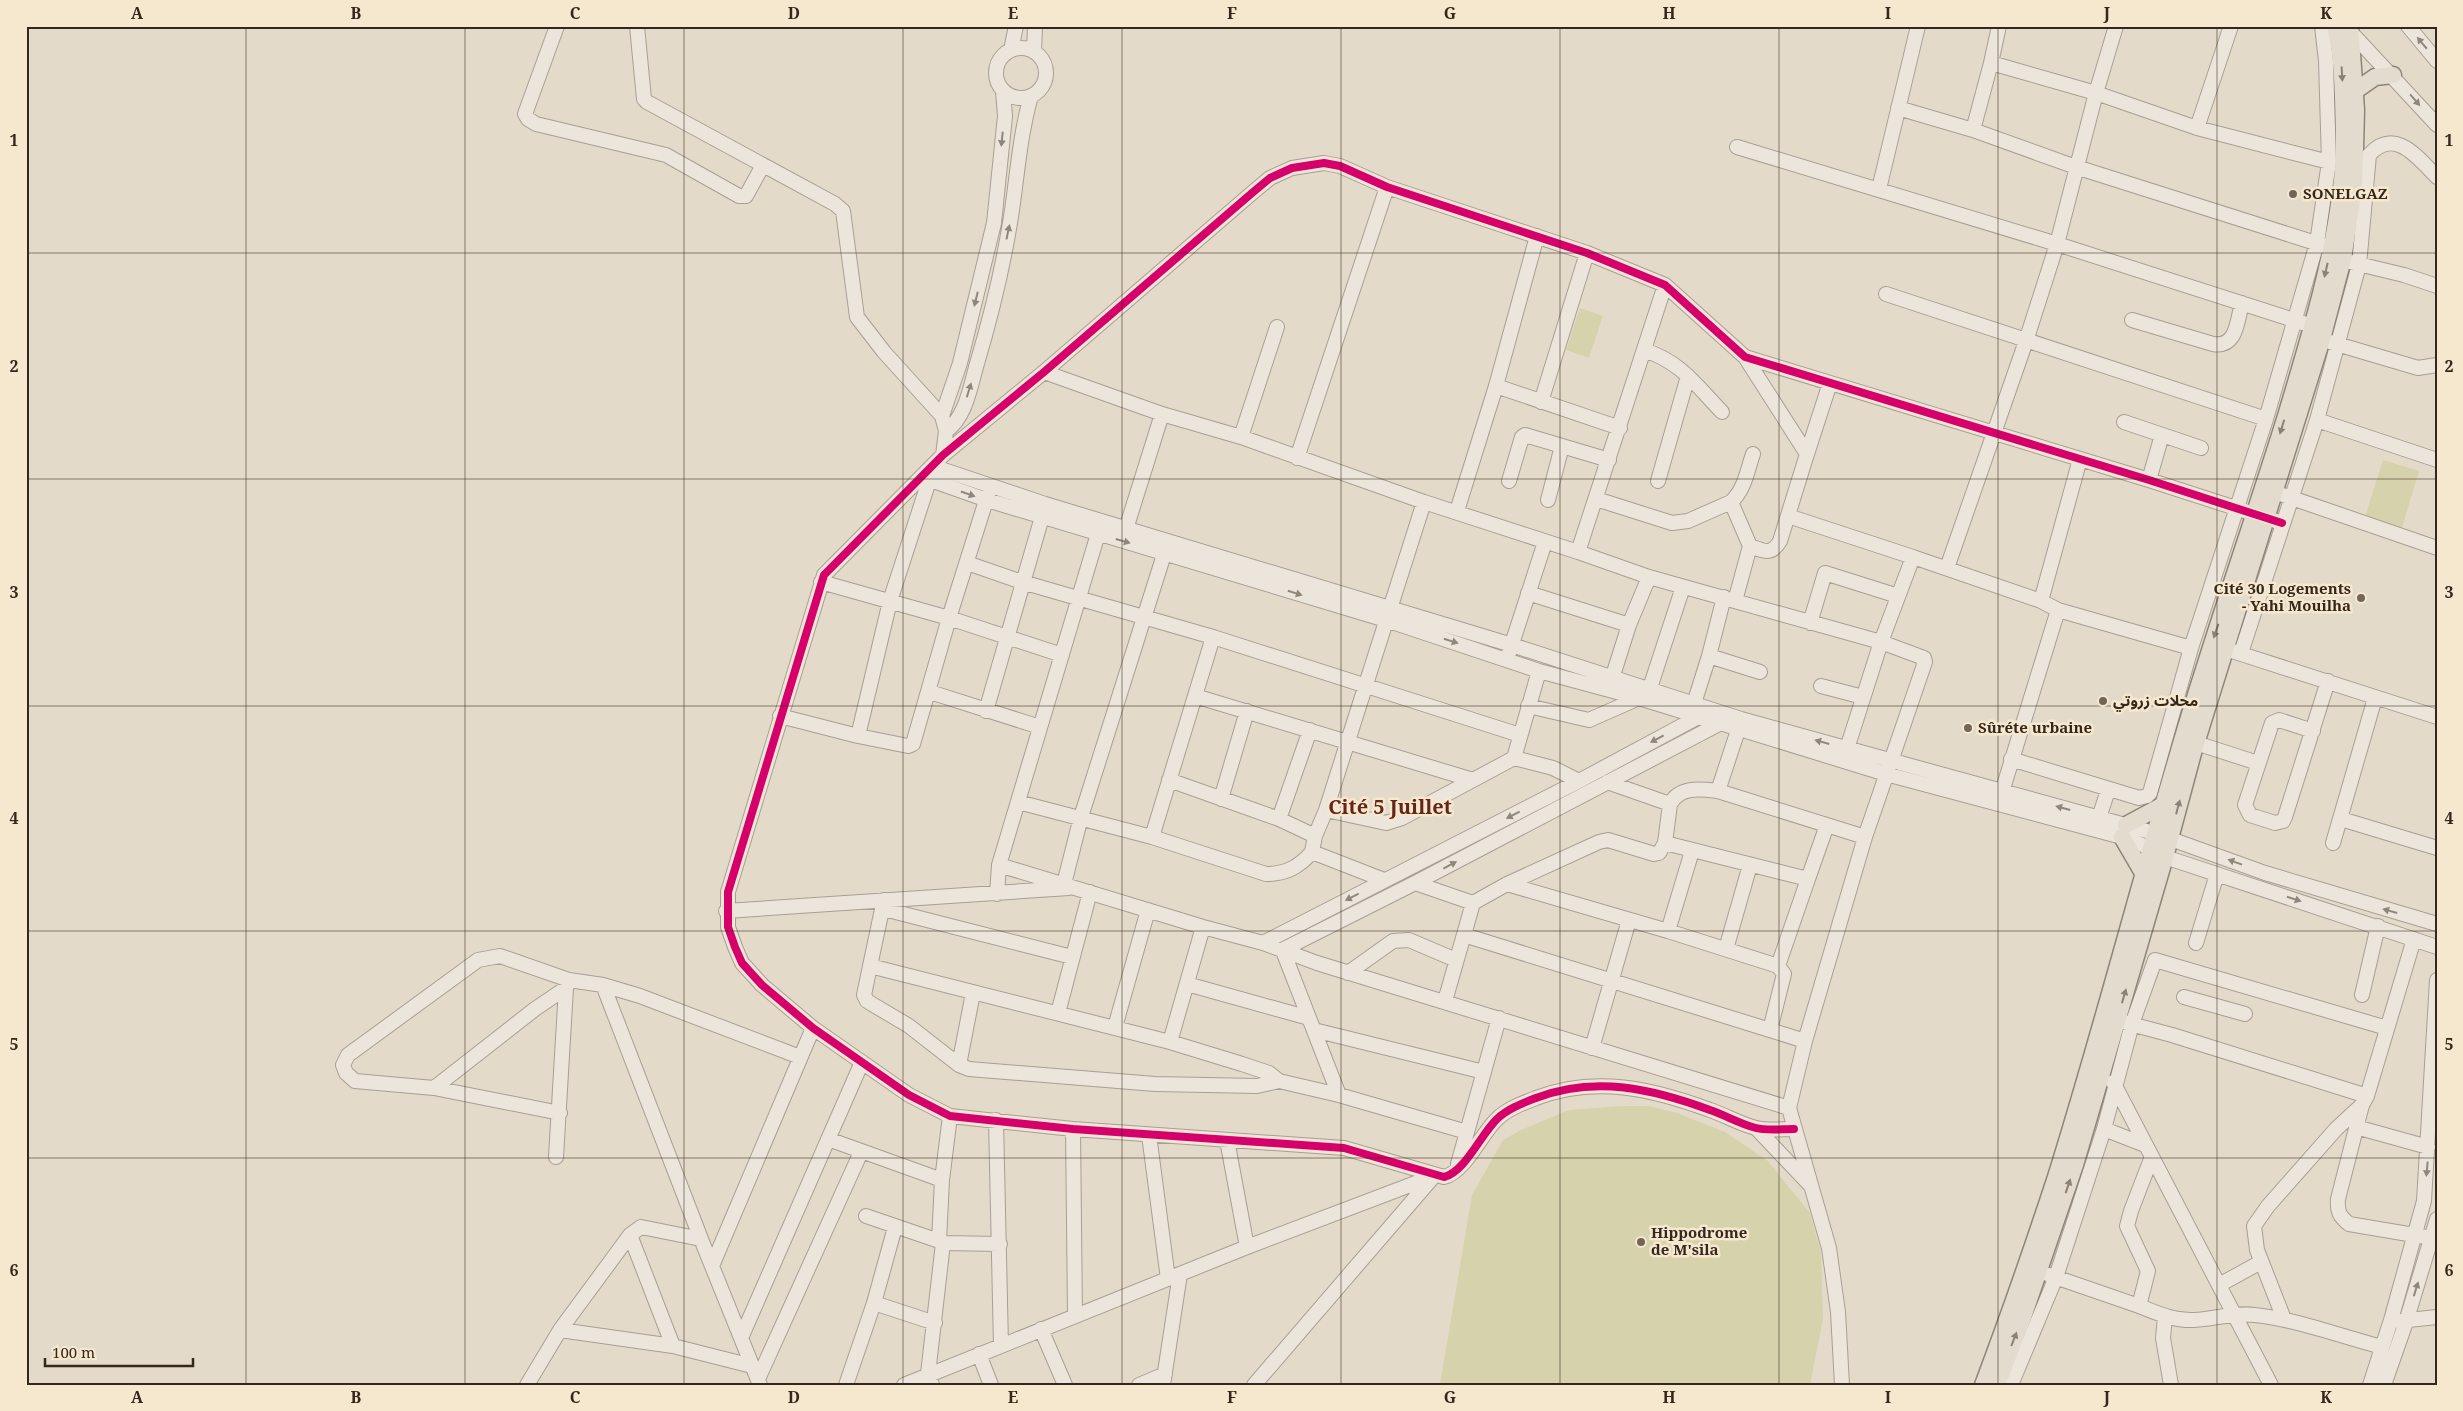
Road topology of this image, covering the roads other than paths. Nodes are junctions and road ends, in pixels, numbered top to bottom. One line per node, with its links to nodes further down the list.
1 (557, 26): 27 (street)
2 (637, 26): 27 (street)
3 (1016, 26): 12 (street)
4 (1035, 26): 13 (street)
5 (1918, 26): 21 (street)
6 (2000, 26): 15 (street)
7 (2116, 26): 19 (street)
8 (2231, 26): 23 (street)
9 (2322, 26): 26 (street)
10 (2408, 26): 14 (street, one-way to 10)
11 (2345, 27): 16 (street); 18 (main road); 34 (main road, one-way to 34)
12 (1011, 50): 13 (street); 17 (street)
13 (1034, 52): 20 (street)
14 (2437, 61)
15 (1991, 63): 19 (street); 24 (street)
16 (2393, 75): 18 (main road); 22 (street, one-way to 22)
17 (1003, 91): 20 (street); 56 (street, one-way to 56)
18 (2355, 91): 34 (main road)
19 (2096, 93): 23 (street); 28 (street)
20 (1031, 96): 61 (street, one-way to 20)
21 (1898, 108): 24 (street); 31 (street)
22 (2437, 125)
23 (2197, 128): 26 (street)
24 (1973, 130): 28 (street)
25 (1737, 147): 31 (street)
26 (2328, 162): 34 (street)
27 (763, 165): 56 (street)
28 (2076, 167): 33 (street); 34 (street)
29 (2437, 177): 36 (street)
30 (1387, 187): 32 (street); 49 (street); 70 (street)
31 (1879, 190): 33 (street)
32 (1537, 236): 35 (street); 52 (street)
33 (2057, 244): 40 (street); 45 (street)
34 (2330, 250): 36 (street); 42 (street); 44 (main road)
35 (1587, 253): 37 (street); 53 (street)
36 (2359, 266): 38 (street); 44 (street)
37 (1665, 285): 46 (street); 47 (street)
38 (2437, 286)
39 (1886, 294): 45 (street)
40 (2242, 303): 41 (street); 42 (street)
41 (2132, 320)
42 (2295, 321): 44 (street); 57 (street)
43 (1277, 327): 64 (street)
44 (2324, 337): 48 (street); 58 (street); 79 (main road); 89 (main road, one-way to 89)
45 (2026, 341): 57 (street); 62 (street)
46 (1644, 350): 50 (street); 60 (street)
47 (1745, 357): 51 (street); 68 (street)
48 (2437, 365)
49 (1044, 372): 55 (street); 69 (street)
50 (1688, 376): 54 (street); 75 (street)
51 (1830, 383): 62 (street); 68 (street)
52 (1496, 386): 53 (street); 87 (street)
53 (1541, 402): 60 (street)
54 (1722, 412)
55 (1162, 414): 64 (street); 91 (street)
56 (942, 416): 61 (street)
57 (2266, 419): 85 (street)
58 (2317, 420): 73 (street); 79 (street)
59 (2124, 422): 63 (street)
60 (1620, 428): 72 (street)
61 (946, 431): 69 (street)
62 (1993, 433): 71 (street); 99 (street)
63 (2162, 435): 66 (street); 76 (street)
64 (1241, 436): 70 (street)
65 (1562, 446): 72 (street); 77 (street); 82 (street)
66 (2201, 448)
67 (1753, 454): 84 (street)
68 (1807, 454): 88 (street)
69 (943, 455): 74 (street)
70 (1297, 458): 83 (street)
71 (2080, 459): 76 (street); 109 (street)
72 (1610, 460): 80 (street)
73 (2437, 460)
74 (928, 474): 78 (street); 81 (street, one-way to 81); 101 (street); 108 (street)
75 (1658, 480)
76 (2149, 480): 85 (street)
77 (1509, 481)
78 (991, 486): 81 (street); 86 (street)
79 (2283, 495): 89 (main road); 95 (street)
80 (1596, 499): 84 (street); 96 (street)
81 (987, 500): 86 (street); 98 (street)
82 (1548, 500)
83 (1424, 502): 87 (street); 111 (street)
84 (1731, 502): 93 (street)
85 (2237, 508): 89 (street); 120 (street)
86 (1043, 510): 90 (street); 102 (street)
87 (1456, 512): 92 (street)
88 (1788, 516): 93 (street); 97 (street)
89 (2268, 519): 121 (main road); 150 (main road, one-way to 150)
90 (1100, 528): 91 (street); 94 (street, one-way to 94); 106 (street)
91 (1126, 529): 94 (street)
92 (1545, 542): 96 (street); 104 (street)
93 (1750, 546): 107 (street)
94 (1166, 547): 111 (street); 112 (street)
95 (2437, 548)
96 (1578, 552): 100 (street)
97 (1913, 557): 99 (street); 105 (street)
98 (967, 563): 102 (street); 113 (street)
99 (1947, 568): 109 (street)
100 (1649, 577): 103 (street); 115 (street)
101 (821, 582): 108 (street); 140 (street)
102 (1022, 582): 106 (street); 117 (street)
103 (1683, 587): 107 (street); 133 (street)
104 (1528, 593): 115 (street); 119 (street)
105 (1898, 596): 114 (street); 118 (street)
106 (1079, 598): 112 (street); 122 (street)
107 (1729, 599): 114 (street); 123 (street)
108 (890, 601): 113 (street); 148 (street)
109 (2040, 601): 110 (street)
110 (2058, 610): 120 (street); 153 (street)
111 (1388, 614): 119 (street); 124 (street, one-way to 124); 130 (street)
112 (1144, 617): 116 (street); 167 (street)
113 (949, 618): 117 (street); 131 (street)
114 (1810, 623): 118 (street)
115 (1629, 625): 128 (street)
116 (1213, 637): 130 (street); 132 (street)
117 (1006, 638): 122 (street); 137 (street)
118 (1881, 642): 134 (street); 155 (street)
119 (1512, 645): 124 (street); 128 (street)
120 (2191, 648): 150 (street)
121 (2233, 651): 127 (street); 150 (main road)
122 (1062, 655): 144 (street)
123 (1709, 656): 126 (street); 139 (street)
124 (1507, 660): 125 (street)
125 (1539, 671): 128 (street); 136 (street)
126 (1760, 672)
127 (2328, 681): 135 (street); 146 (street)
128 (1610, 683): 133 (street)
129 (1821, 686): 134 (street)
130 (1366, 688): 147 (street); 149 (street)
131 (930, 692): 137 (street); 148 (street)
132 (1195, 696): 138 (street); 156 (street)
133 (1645, 696): 136 (street); 139 (street)
134 (1862, 697): 151 (street)
135 (2375, 698): 141 (street); 170 (street)
136 (1528, 706): 147 (street)
137 (986, 711): 144 (street)
138 (1247, 711): 145 (street); 162 (street)
139 (1695, 711): 142 (street); 143 (street); 158 (street, one-way to 158)
140 (780, 716): 148 (street); 198 (street)
141 (2437, 718)
142 (1719, 724): 143 (street); 158 (street)
143 (1740, 724): 151 (street); 160 (street)
144 (1040, 727): 163 (street)
145 (1310, 730): 149 (street); 169 (street)
146 (2313, 731): 154 (street); 154 (street)
147 (1520, 735): 152 (street)
148 (858, 736)
149 (1348, 741): 157 (street); 166 (street)
150 (2183, 747): 154 (street); 159 (street); 165 (main road); 176 (main road, one-way to 150)
151 (1845, 755): 155 (street)
152 (1514, 758): 157 (street); 158 (street)
153 (2011, 759): 159 (street); 161 (street)
154 (2258, 763)
155 (1888, 767): 161 (street); 172 (street); 175 (street)
156 (1169, 780): 162 (street); 174 (street)
157 (1473, 780): 166 (street)
158 (1592, 782): 164 (street); 187 (street, one-way to 187); 189 (street, one-way to 158)
159 (2108, 790): 168 (street)
160 (1718, 791): 164 (street); 171 (street)
161 (2002, 792): 168 (street, one-way to 161)
162 (1221, 799): 169 (street)
163 (1018, 802): 167 (street); 183 (street)
164 (1670, 804): 177 (street)
165 (2163, 805): 172 (main road); 176 (main road)
166 (1326, 810): 173 (street)
167 (1081, 817): 174 (street); 191 (street)
168 (2099, 818): 172 (street)
169 (1279, 819): 173 (street)
170 (2341, 819): 178 (street); 179 (street)
171 (1827, 825): 175 (street); 188 (street)
172 (2124, 831): 176 (street); 185 (main road)
173 (1316, 836): 181 (street)
174 (1152, 837): 181 (street)
175 (1865, 837): 234 (street)
176 (2158, 839): 182 (main road); 185 (main road); 200 (street, one-way to 176)
177 (1665, 842): 180 (street); 190 (street)
178 (2333, 843)
179 (2437, 848)
180 (1692, 851): 184 (street); 203 (street)
181 (1312, 852): 187 (street)
182 (2165, 858): 186 (street); 228 (main road, one-way to 182)
183 (999, 865): 191 (street); 194 (street)
184 (1750, 866): 188 (street); 209 (street)
185 (2142, 874): 315 (main road)
186 (2217, 874): 201 (street, one-way to 201); 207 (street)
187 (1389, 878): 192 (street); 206 (street, one-way to 206)
188 (1808, 879): 214 (street)
189 (1415, 883): 192 (street); 195 (street)
190 (1507, 884): 195 (street); 199 (street)
191 (1069, 886): 193 (street); 194 (street)
192 (1401, 890): 210 (street)
193 (1090, 892): 197 (street); 211 (street)
194 (997, 894): 196 (street)
195 (1473, 903): 204 (street)
196 (884, 905): 198 (street); 211 (street); 213 (street)
197 (1148, 910): 202 (street); 230 (street)
198 (726, 912): 231 (street)
199 (1629, 920): 203 (street); 216 (street)
200 (2437, 924)
201 (2378, 926): 205 (street); 222 (street)
202 (1203, 927): 206 (street); 219 (street)
203 (1668, 931): 209 (street)
204 (1464, 935): 212 (street); 216 (street)
205 (2414, 939): 208 (street); 232 (street)
206 (1263, 943): 210 (street)
207 (2196, 943)
208 (2437, 947)
209 (1726, 949): 214 (street)
210 (1282, 951): 215 (street); 229 (street)
211 (1072, 957): 225 (street)
212 (1456, 960): 215 (street); 224 (street)
213 (870, 966): 221 (street); 239 (street)
214 (1778, 966): 233 (street)
215 (1348, 973): 224 (street)
216 (1611, 980): 233 (street); 236 (street)
217 (2437, 980): 247 (street)
218 (568, 984): 220 (street); 244 (street); 244 (street); 249 (street)
219 (1186, 984): 229 (street); 235 (street)
220 (602, 985): 237 (street); 276 (street)
221 (973, 992): 225 (street); 239 (street)
222 (2362, 995)
223 (2184, 997): 226 (street)
224 (1444, 1001): 227 (street)
225 (1058, 1013): 230 (street)
226 (2245, 1014)
227 (1499, 1018): 236 (street); 241 (street)
228 (2125, 1022): 232 (street); 240 (main road); 243 (street); 246 (street)
229 (1311, 1024): 241 (street); 245 (street)
230 (1115, 1027): 235 (street)
231 (813, 1028): 237 (street); 238 (street)
232 (2387, 1028): 246 (street)
233 (1770, 1030): 234 (street)
234 (1805, 1041): 248 (street)
235 (1170, 1042): 242 (street)
236 (1592, 1048): 248 (street)
237 (800, 1057): 281 (street)
238 (862, 1062): 250 (street); 259 (street)
239 (959, 1065): 242 (street)
240 (2104, 1066): 243 (street); 282 (main road, one-way to 240)
241 (1484, 1072): 257 (street)
242 (1279, 1081): 245 (street)
243 (2115, 1085): 256 (street); 261 (street)
244 (434, 1088): 249 (street)
245 (1339, 1095): 257 (street)
246 (2364, 1101): 252 (street); 280 (street)
247 (2434, 1102): 262 (street)
248 (1789, 1108): 255 (street)
249 (560, 1113): 264 (street)
250 (950, 1116): 251 (street); 268 (street)
251 (996, 1120): 254 (street); 278 (street)
252 (2356, 1127): 262 (street); 274 (street)
253 (1757, 1128): 255 (street); 266 (street); 269 (street)
254 (1072, 1129): 258 (street); 289 (street)
255 (1794, 1129): 269 (street)
256 (2104, 1129): 261 (street); 284 (street)
257 (1466, 1132): 266 (street)
258 (1149, 1135): 260 (street); 283 (street)
259 (828, 1139): 263 (street); 298 (street)
260 (1227, 1140): 267 (street); 279 (street)
261 (2145, 1145): 265 (street)
262 (2428, 1147): 274 (street, one-way to 274)
263 (861, 1152): 268 (street); 306 (street)
264 (556, 1157)
265 (2152, 1159): 285 (street); 287 (street)
266 (1456, 1172): 267 (street)
267 (1434, 1176): 279 (street); 313 (street)
268 (942, 1180): 277 (street)
269 (1811, 1186): 314 (street)
270 (866, 1216): 272 (street)
271 (2437, 1219): 275 (street)
272 (896, 1227): 277 (street); 286 (street)
273 (630, 1235): 276 (street); 296 (street); 299 (street)
274 (2414, 1236): 275 (street); 293 (street)
275 (2432, 1238): 294 (street, one-way to 275)
276 (701, 1239): 281 (street)
277 (941, 1242): 278 (street); 295 (street)
278 (1000, 1244): 300 (street)
279 (1247, 1247): 283 (street)
280 (2261, 1262): 285 (street); 292 (street)
281 (712, 1266): 298 (street)
282 (2038, 1271): 284 (street); 316 (main road, one-way to 282)
283 (1174, 1277): 289 (street); 304 (street)
284 (2056, 1277): 287 (street); 317 (street)
285 (2219, 1285): 288 (street)
286 (874, 1303): 295 (street); 308 (street)
287 (2139, 1306): 290 (street)
288 (2235, 1314): 290 (street); 292 (street); 319 (street)
289 (1076, 1315): 297 (street)
290 (2165, 1317): 318 (street)
291 (2437, 1318): 294 (street)
292 (2284, 1319): 301 (street)
293 (2391, 1320): 294 (street); 301 (street)
294 (2406, 1322): 321 (street)
295 (935, 1323): 305 (street)
296 (560, 1330): 299 (street); 307 (street)
297 (1041, 1330): 300 (street); 311 (street)
298 (741, 1338): 303 (street)
299 (673, 1346): 303 (street)
300 (1001, 1346): 302 (street)
301 (2382, 1347): 320 (street)
302 (978, 1354): 305 (street); 310 (street)
303 (752, 1366): 306 (street)
304 (1164, 1379): 312 (street)
305 (930, 1380): 309 (street)
306 (759, 1382)
307 (527, 1385)
308 (846, 1385)
309 (904, 1385)
310 (992, 1385)
311 (1064, 1385)
312 (1139, 1385)
313 (1254, 1385)
314 (1842, 1385)
315 (1984, 1385)
316 (1997, 1385)
317 (2011, 1385)
318 (2171, 1385)
319 (2271, 1385)
320 (2370, 1385)
321 (2384, 1385)

